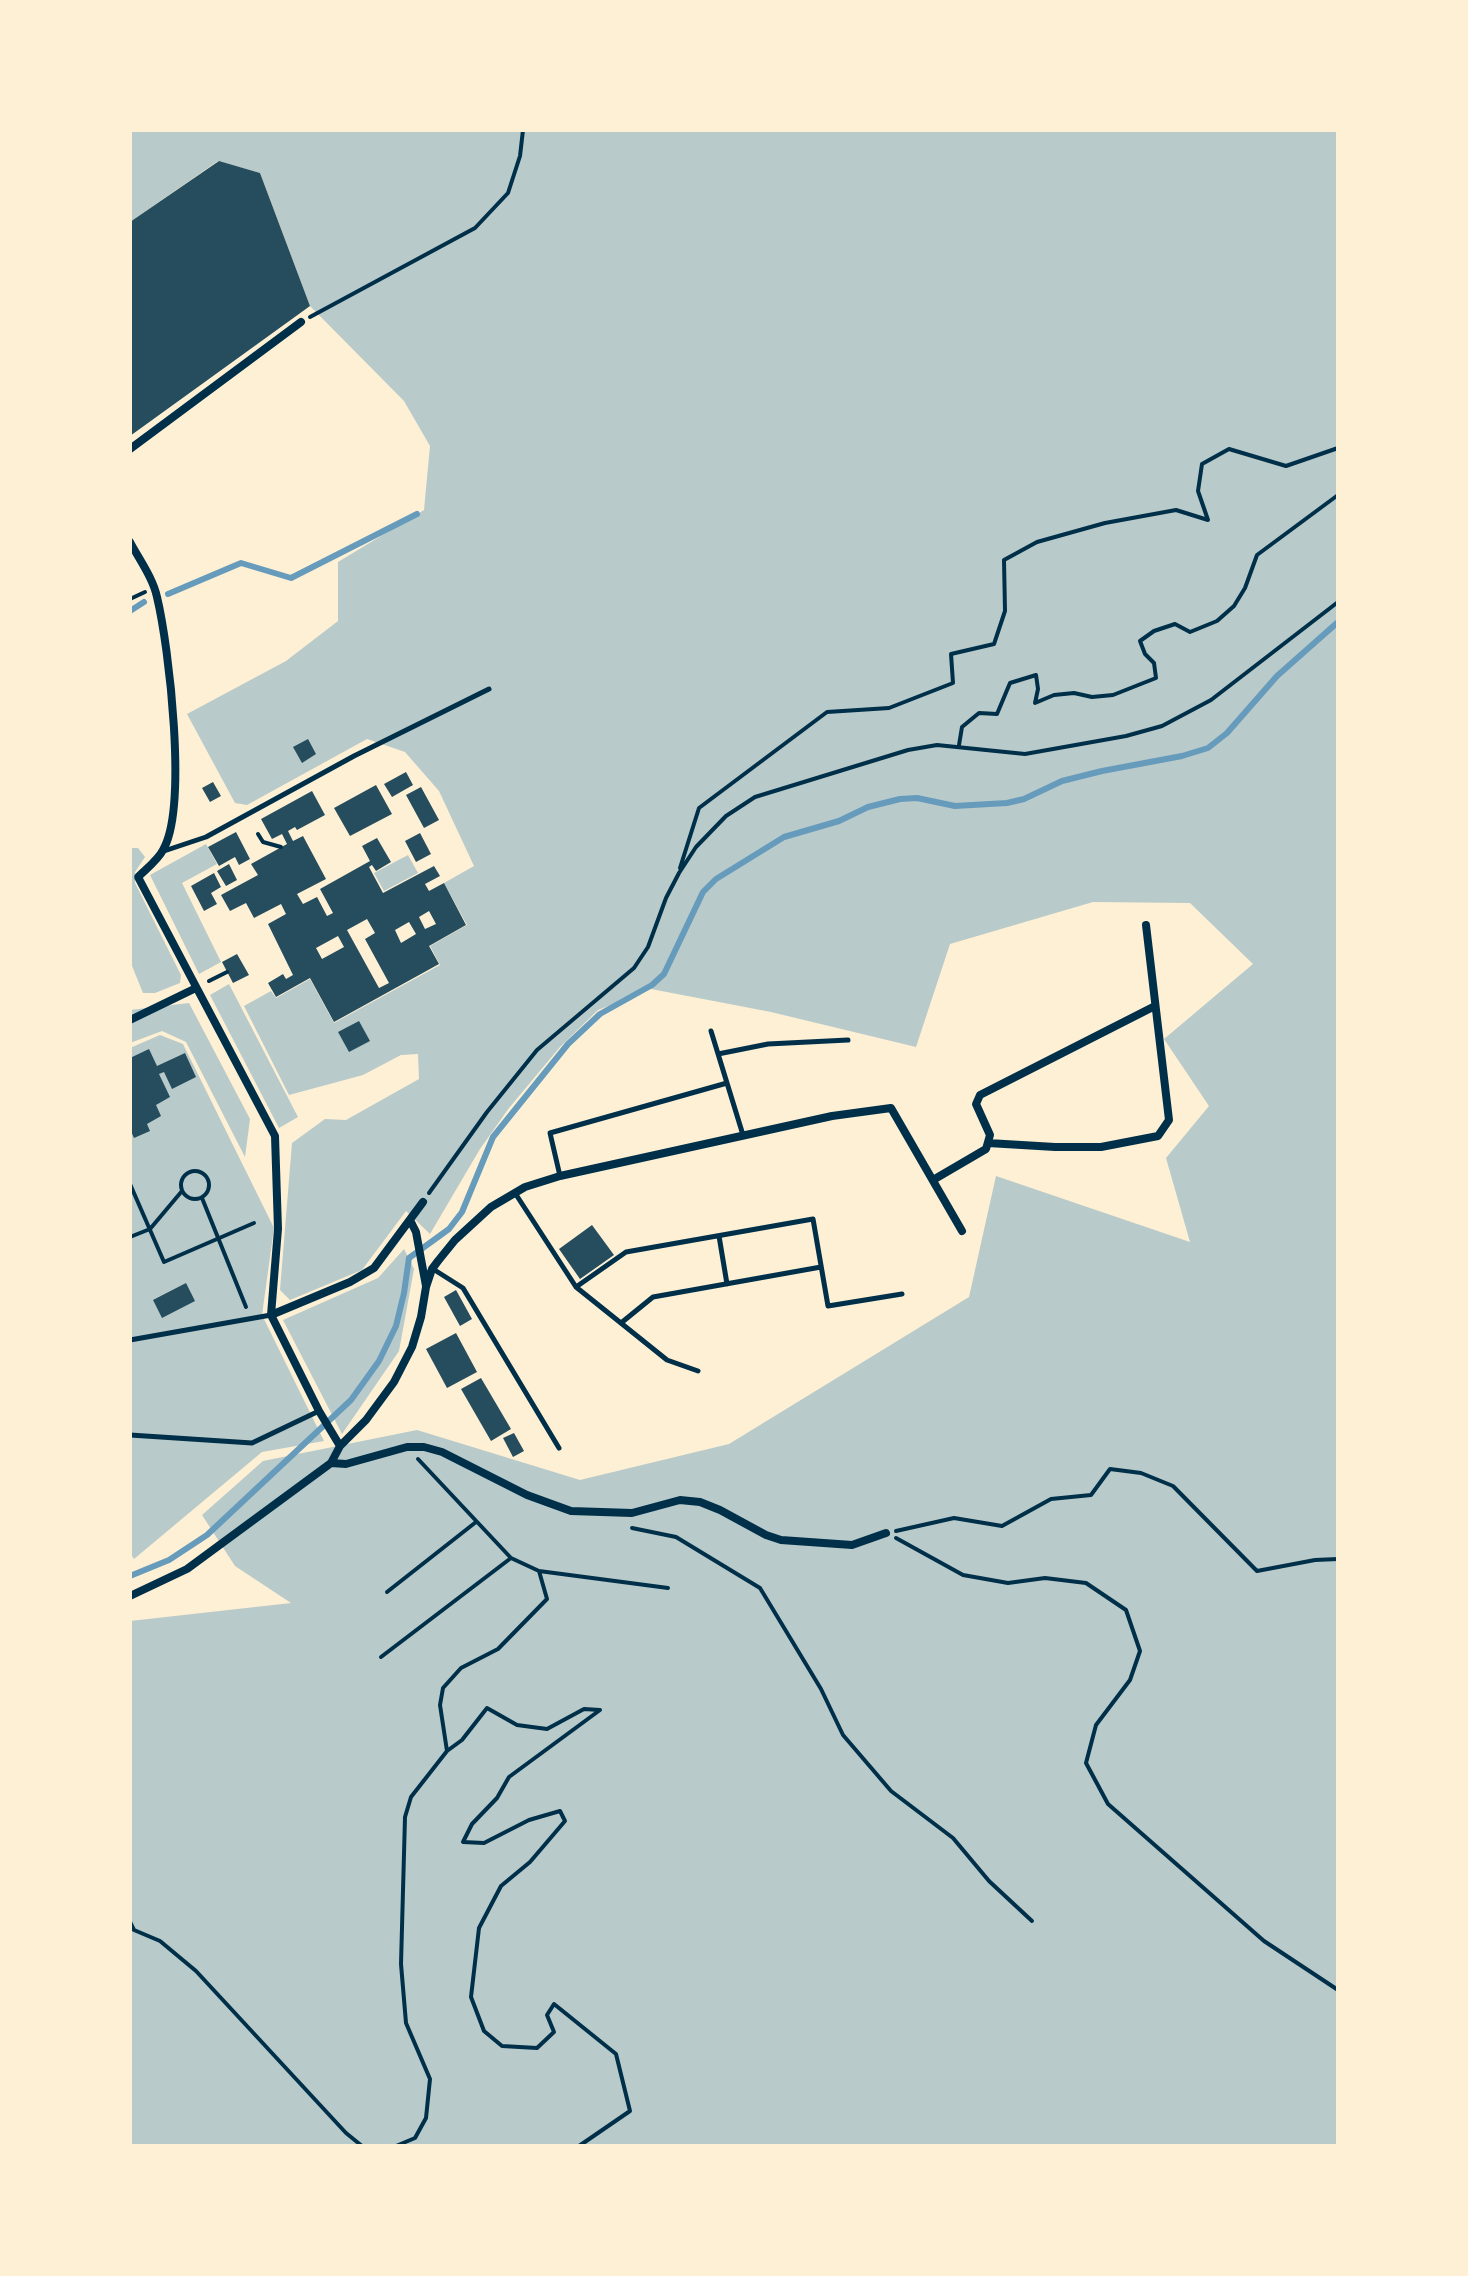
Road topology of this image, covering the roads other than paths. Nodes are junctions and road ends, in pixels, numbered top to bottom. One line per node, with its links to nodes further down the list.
1 (301, 322): 2 (street)
2 (130, 449)
3 (130, 542): 5 (street)
4 (489, 689): 5 (lane)
5 (163, 852): 7 (street)
6 (1146, 925): 8 (street)
7 (196, 988): 9 (street); 29 (street)
8 (1155, 1006): 15 (street); 15 (street)
9 (130, 1020)
10 (711, 1031): 12 (lane)
11 (848, 1040): 12 (lane)
12 (718, 1054): 13 (lane)
13 (727, 1083): 14 (lane); 16 (lane)
14 (743, 1135): 16 (street); 17 (street)
15 (988, 1143): 17 (street)
16 (560, 1176): 18 (street)
17 (933, 1180): 21 (street)
18 (515, 1193): 24 (street); 27 (lane)
19 (423, 1202): 20 (street)
20 (410, 1220): 26 (street); 29 (street)
21 (962, 1231)
22 (719, 1236): 23 (lane); 25 (lane); 27 (lane)
23 (821, 1267): 25 (lane); 28 (lane)
24 (432, 1269): 26 (street); 36 (lane)
25 (727, 1284): 30 (lane)
26 (426, 1287): 35 (street)
27 (576, 1287): 30 (lane)
28 (902, 1294)
29 (271, 1315): 31 (lane); 33 (street)
30 (621, 1323): 32 (lane)
31 (130, 1340)
32 (698, 1371)
33 (319, 1411): 34 (lane); 35 (street)
34 (130, 1435)
35 (340, 1446): 37 (street)
36 (559, 1448)
37 (331, 1463): 38 (street); 39 (street)
38 (886, 1533)
39 (130, 1596)

